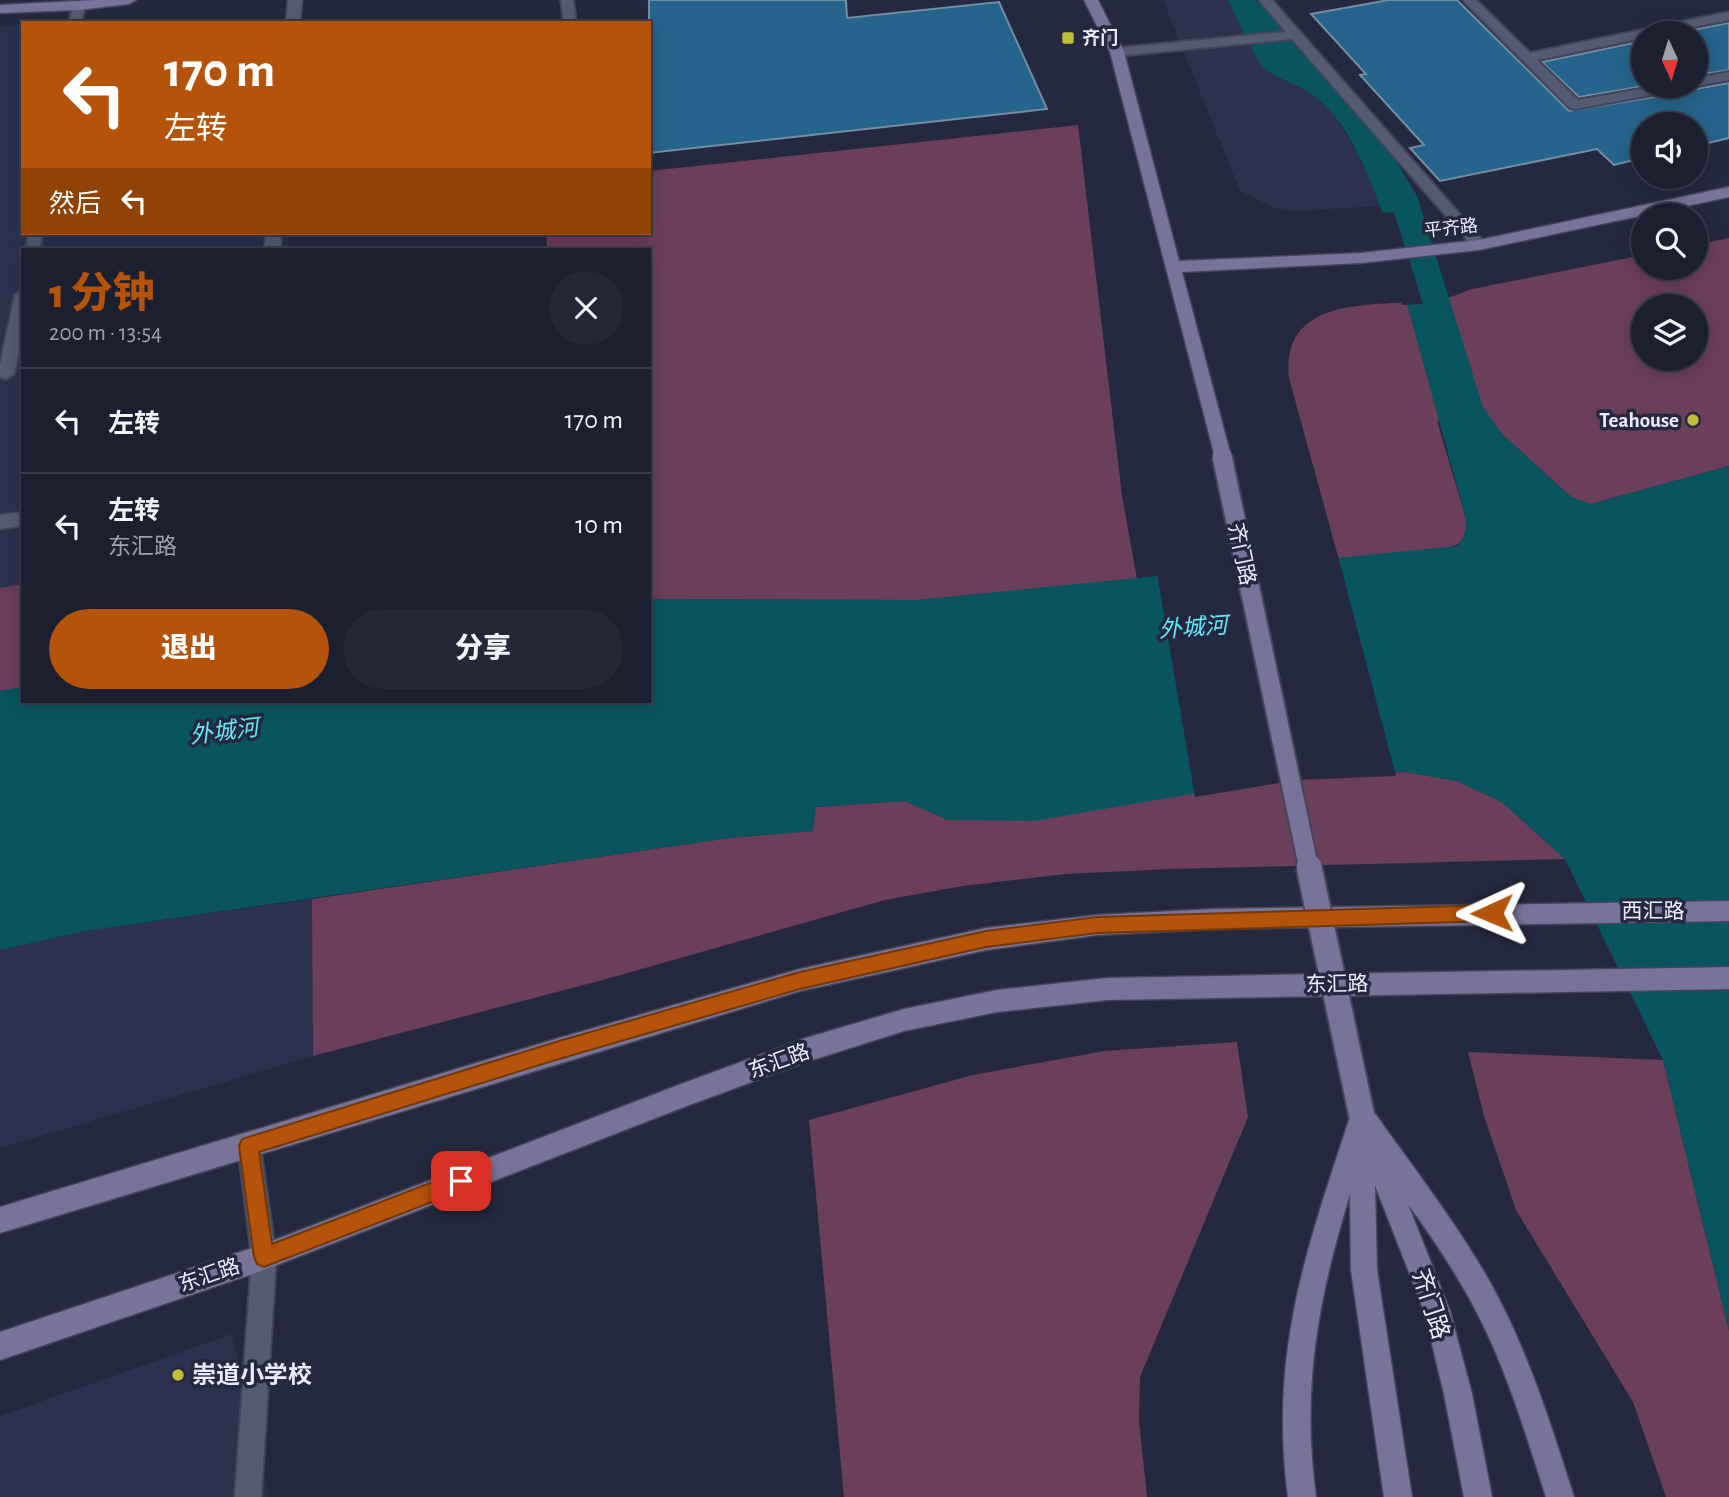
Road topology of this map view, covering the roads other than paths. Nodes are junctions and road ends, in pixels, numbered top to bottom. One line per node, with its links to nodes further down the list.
1 (129, 0): 7 (main road)
2 (295, 0): 11 (street)
3 (567, 0): 12 (lane)
4 (1091, 0): 16 (main road, 齐门路)
5 (1265, 0): 14 (lane)
6 (1469, 0): 17 (lane)
7 (79, 6): 8 (main road); 10 (lane)
8 (0, 9)
9 (1729, 16): 13 (lane)
10 (75, 21)
11 (293, 21)
12 (570, 21)
13 (1706, 21)
14 (1294, 36): 16 (lane); 22 (lane)
15 (1631, 37): 17 (lane)
16 (1117, 52): 23 (main road, 齐门路)
17 (1526, 58): 20 (lane)
18 (1729, 76): 19 (lane)
19 (1708, 80)
20 (1631, 95)
21 (1729, 192): 22 (main road, 平齐路)
22 (1479, 245): 23 (main road, 平齐路)
23 (1173, 267): 30 (main road, 齐门路, bridge)
24 (21, 307): 25 (lane)
25 (10, 374)
26 (21, 519): 27 (street)
27 (0, 522)
28 (1729, 911): 31 (main road, 西汇路)
29 (1729, 978): 33 (main road, 东汇路)
30 (1362, 1117): 36 (main road); 37 (main road, 齐门路); 38 (main road, 齐门路); 39 (main road)
31 (249, 1146): 32 (main road); 33 (lane)
32 (0, 1220)
33 (264, 1257): 34 (main road, 东汇路); 35 (lane)
34 (0, 1346)
35 (248, 1497)
36 (1303, 1497)
37 (1398, 1497)
38 (1478, 1497)
39 (1560, 1497)

